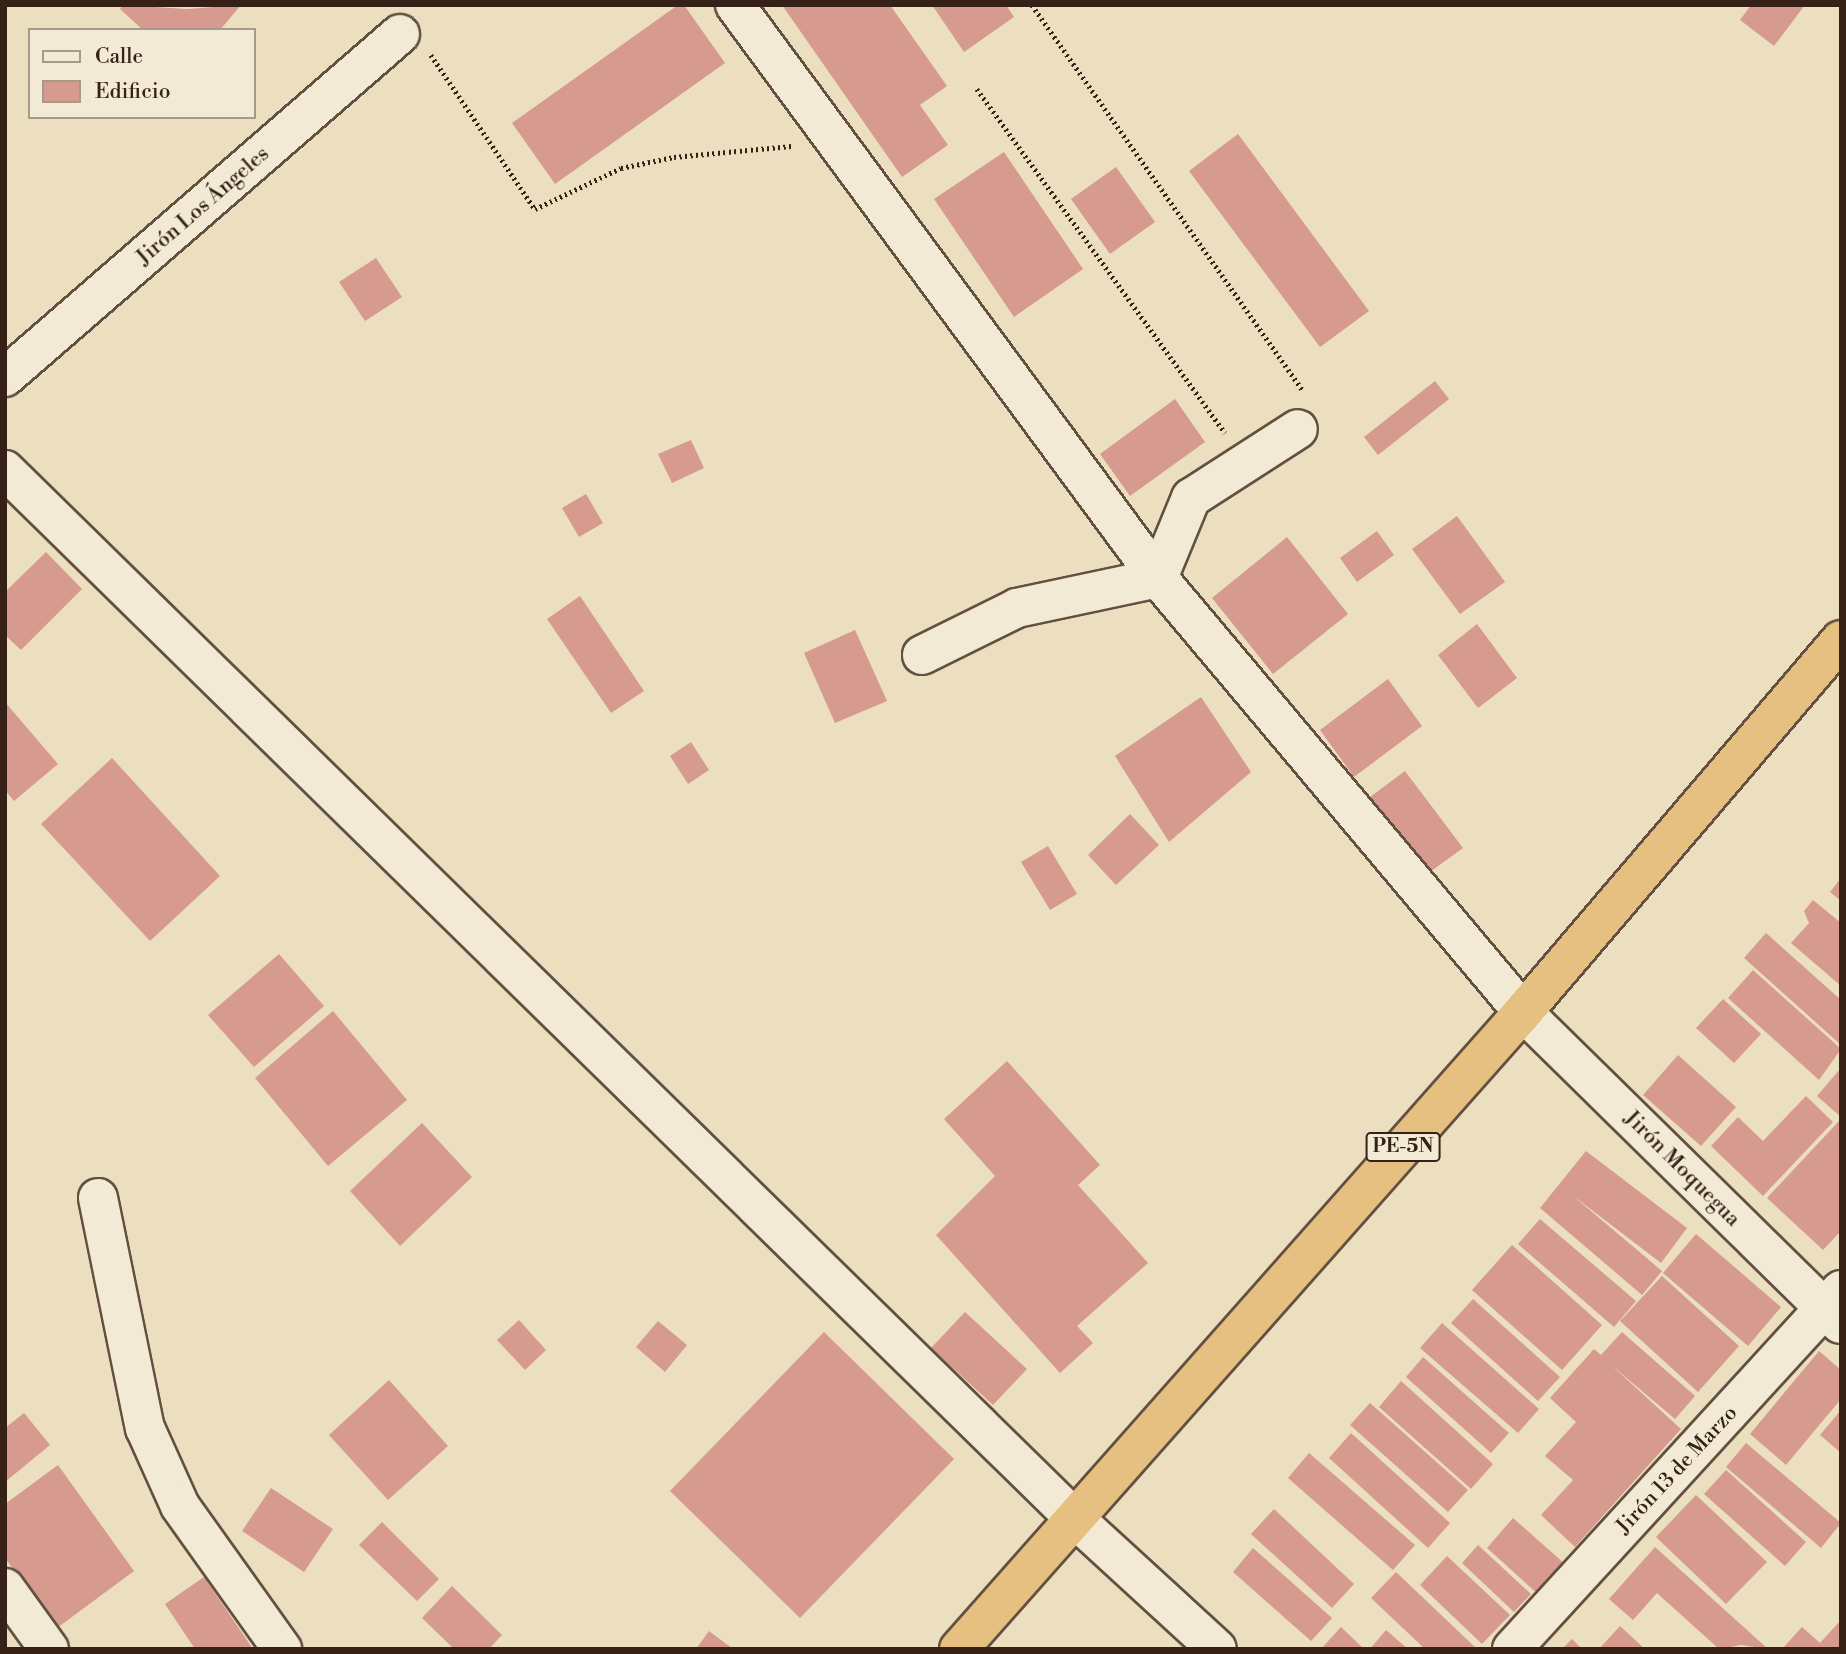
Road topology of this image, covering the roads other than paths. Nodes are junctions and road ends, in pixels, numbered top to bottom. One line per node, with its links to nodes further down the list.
1 (735, 5): 6 (street, Jirón Moquegua)
2 (400, 34): 3 (street, Jirón Los Ángeles)
3 (5, 377)
4 (1298, 429): 6 (street)
5 (5, 470): 12 (street)
6 (1158, 578): 8 (street); 9 (street, Jirón Moquegua)
7 (1841, 640): 9 (highway, PE-5N)
8 (922, 655)
9 (1523, 1012): 11 (street, Jirón Moquegua); 12 (highway, PE-5N)
10 (98, 1198): 15 (street)
11 (1835, 1308): 18 (street, Jirón 13 de Marzo)
12 (1073, 1517): 16 (highway, PE-5N); 17 (street)
13 (5, 1588): 14 (street)
14 (49, 1649)
15 (282, 1649)
16 (958, 1649)
17 (1217, 1649)
18 (1512, 1649)

